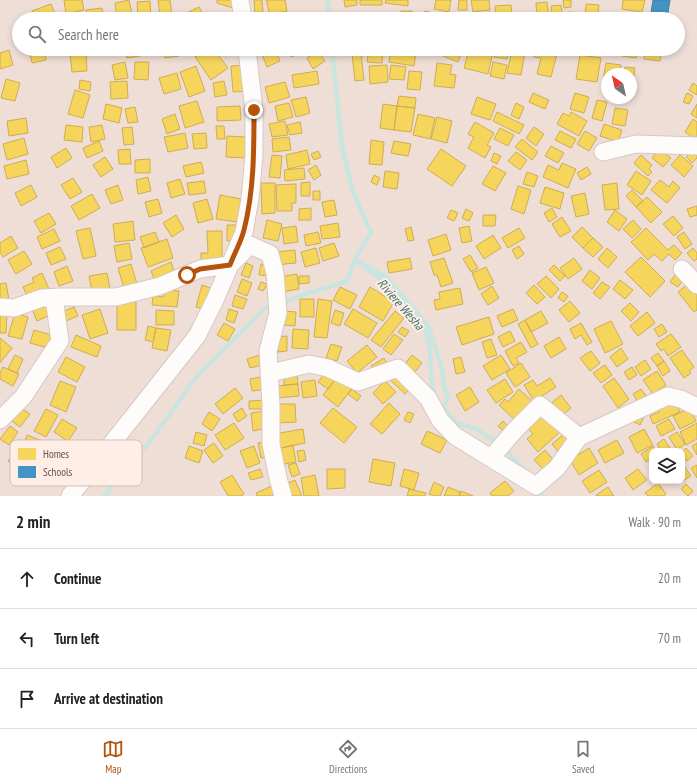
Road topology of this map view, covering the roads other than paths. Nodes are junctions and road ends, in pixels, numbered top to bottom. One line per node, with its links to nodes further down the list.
1 (240, 0): 2 (street)
2 (242, 12)
3 (248, 56): 6 (street)
4 (697, 146): 5 (street)
5 (603, 152)
6 (230, 265): 9 (street); 11 (street); 15 (street)
7 (682, 269): 8 (street)
8 (697, 285)
9 (54, 298): 10 (street); 13 (street)
10 (0, 307)
11 (270, 373): 16 (street); 19 (street)
12 (697, 407): 14 (street)
13 (0, 420)
14 (579, 438): 16 (street); 16 (street)
15 (114, 440)
16 (491, 458)
17 (78, 486): 18 (street)
18 (70, 496)
19 (283, 496)

